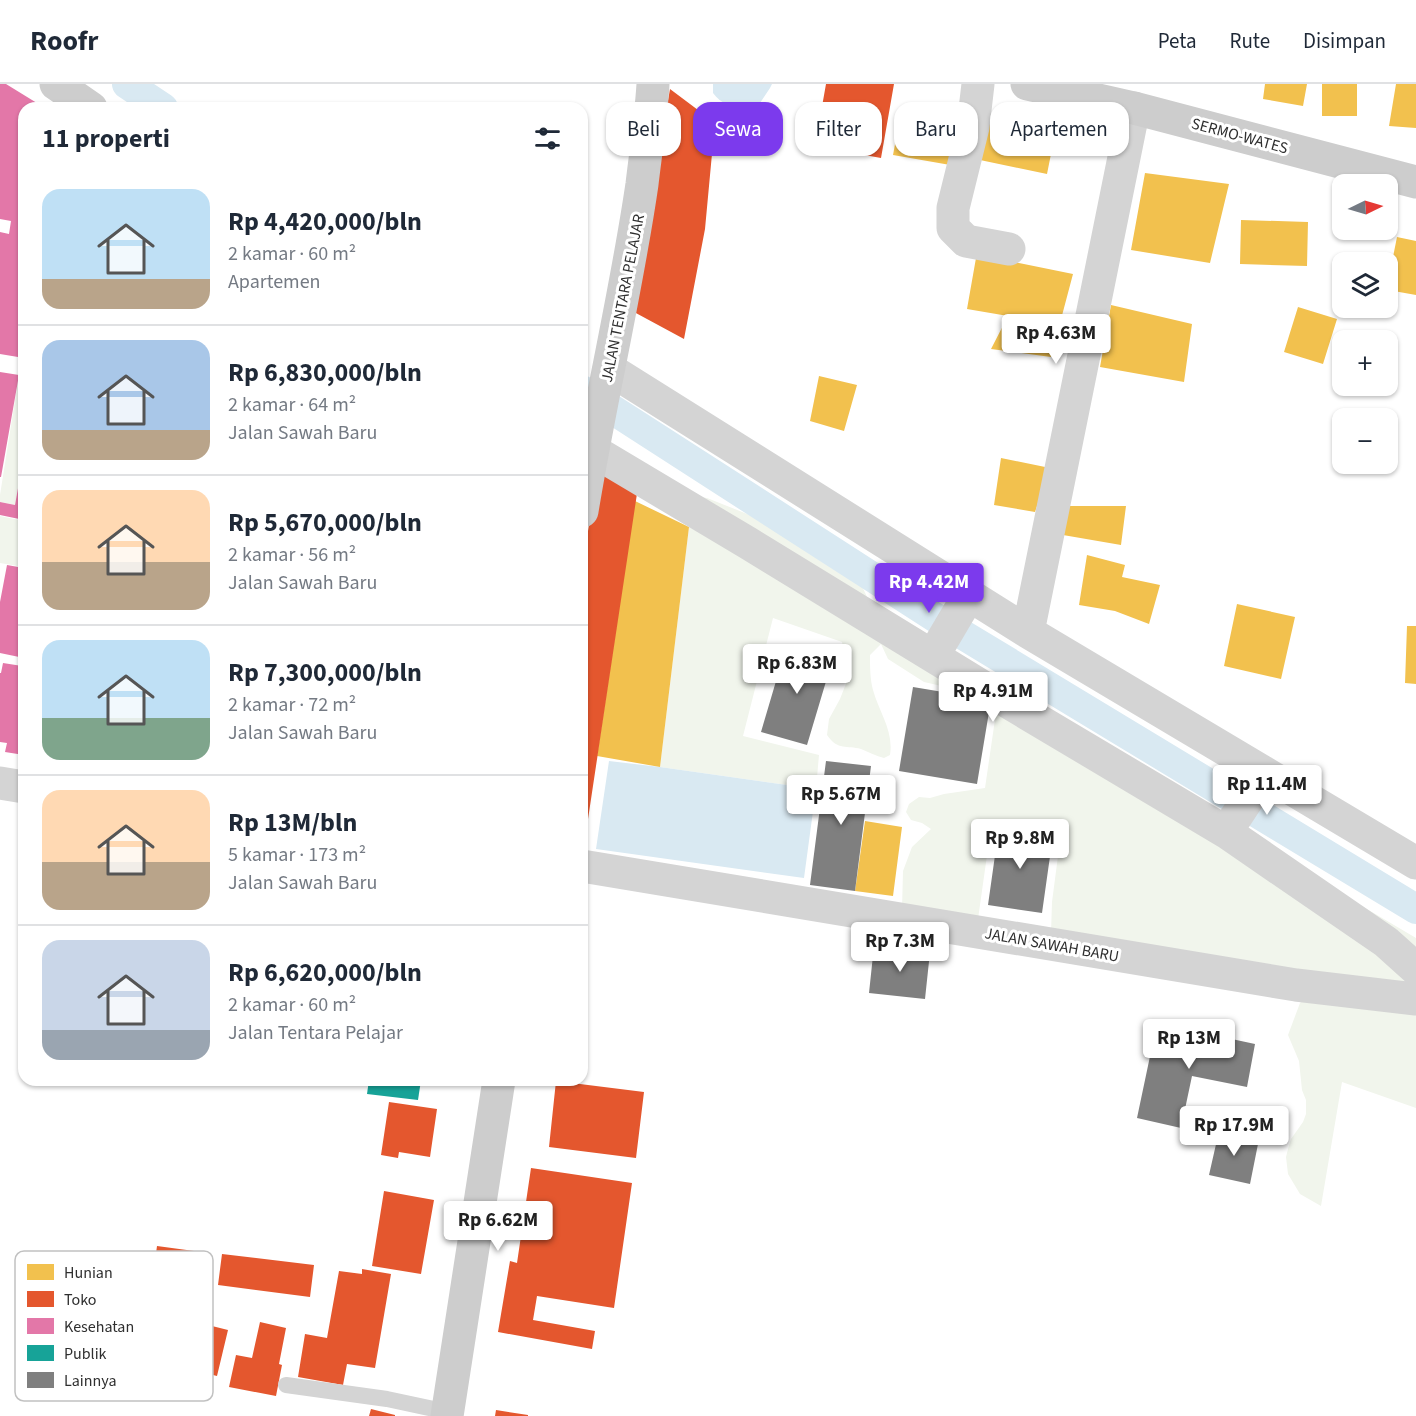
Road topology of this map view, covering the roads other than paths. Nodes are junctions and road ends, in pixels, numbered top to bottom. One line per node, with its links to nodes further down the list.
1 (56, 84): 5 (main road)
2 (653, 84): 9 (main road, JALAN TENTARA PELAJAR)
3 (978, 84): 8 (street)
4 (1027, 84): 6 (main road, SERMO-WATES)
5 (82, 102)
6 (1134, 108): 7 (main road, SERMO-WATES); 13 (street)
7 (1416, 182)
8 (1009, 249)
9 (608, 373): 10 (main road, JALAN TENTARA PELAJAR); 12 (street)
10 (591, 438): 11 (main road, JALAN TENTARA PELAJAR); 14 (street)
11 (588, 462)
12 (964, 603): 13 (street); 14 (street)
13 (1028, 632): 15 (street)
14 (938, 649): 18 (street)
15 (1261, 779): 18 (street); 19 (street)
16 (0, 783): 17 (street)
17 (18, 786)
18 (1230, 826): 21 (street)
19 (1416, 863)
20 (588, 867): 22 (street, JALAN SAWAH BARU)
21 (1416, 969)
22 (1416, 999)
23 (498, 1086): 25 (main road)
24 (286, 1385): 25 (lane)
25 (447, 1414)

